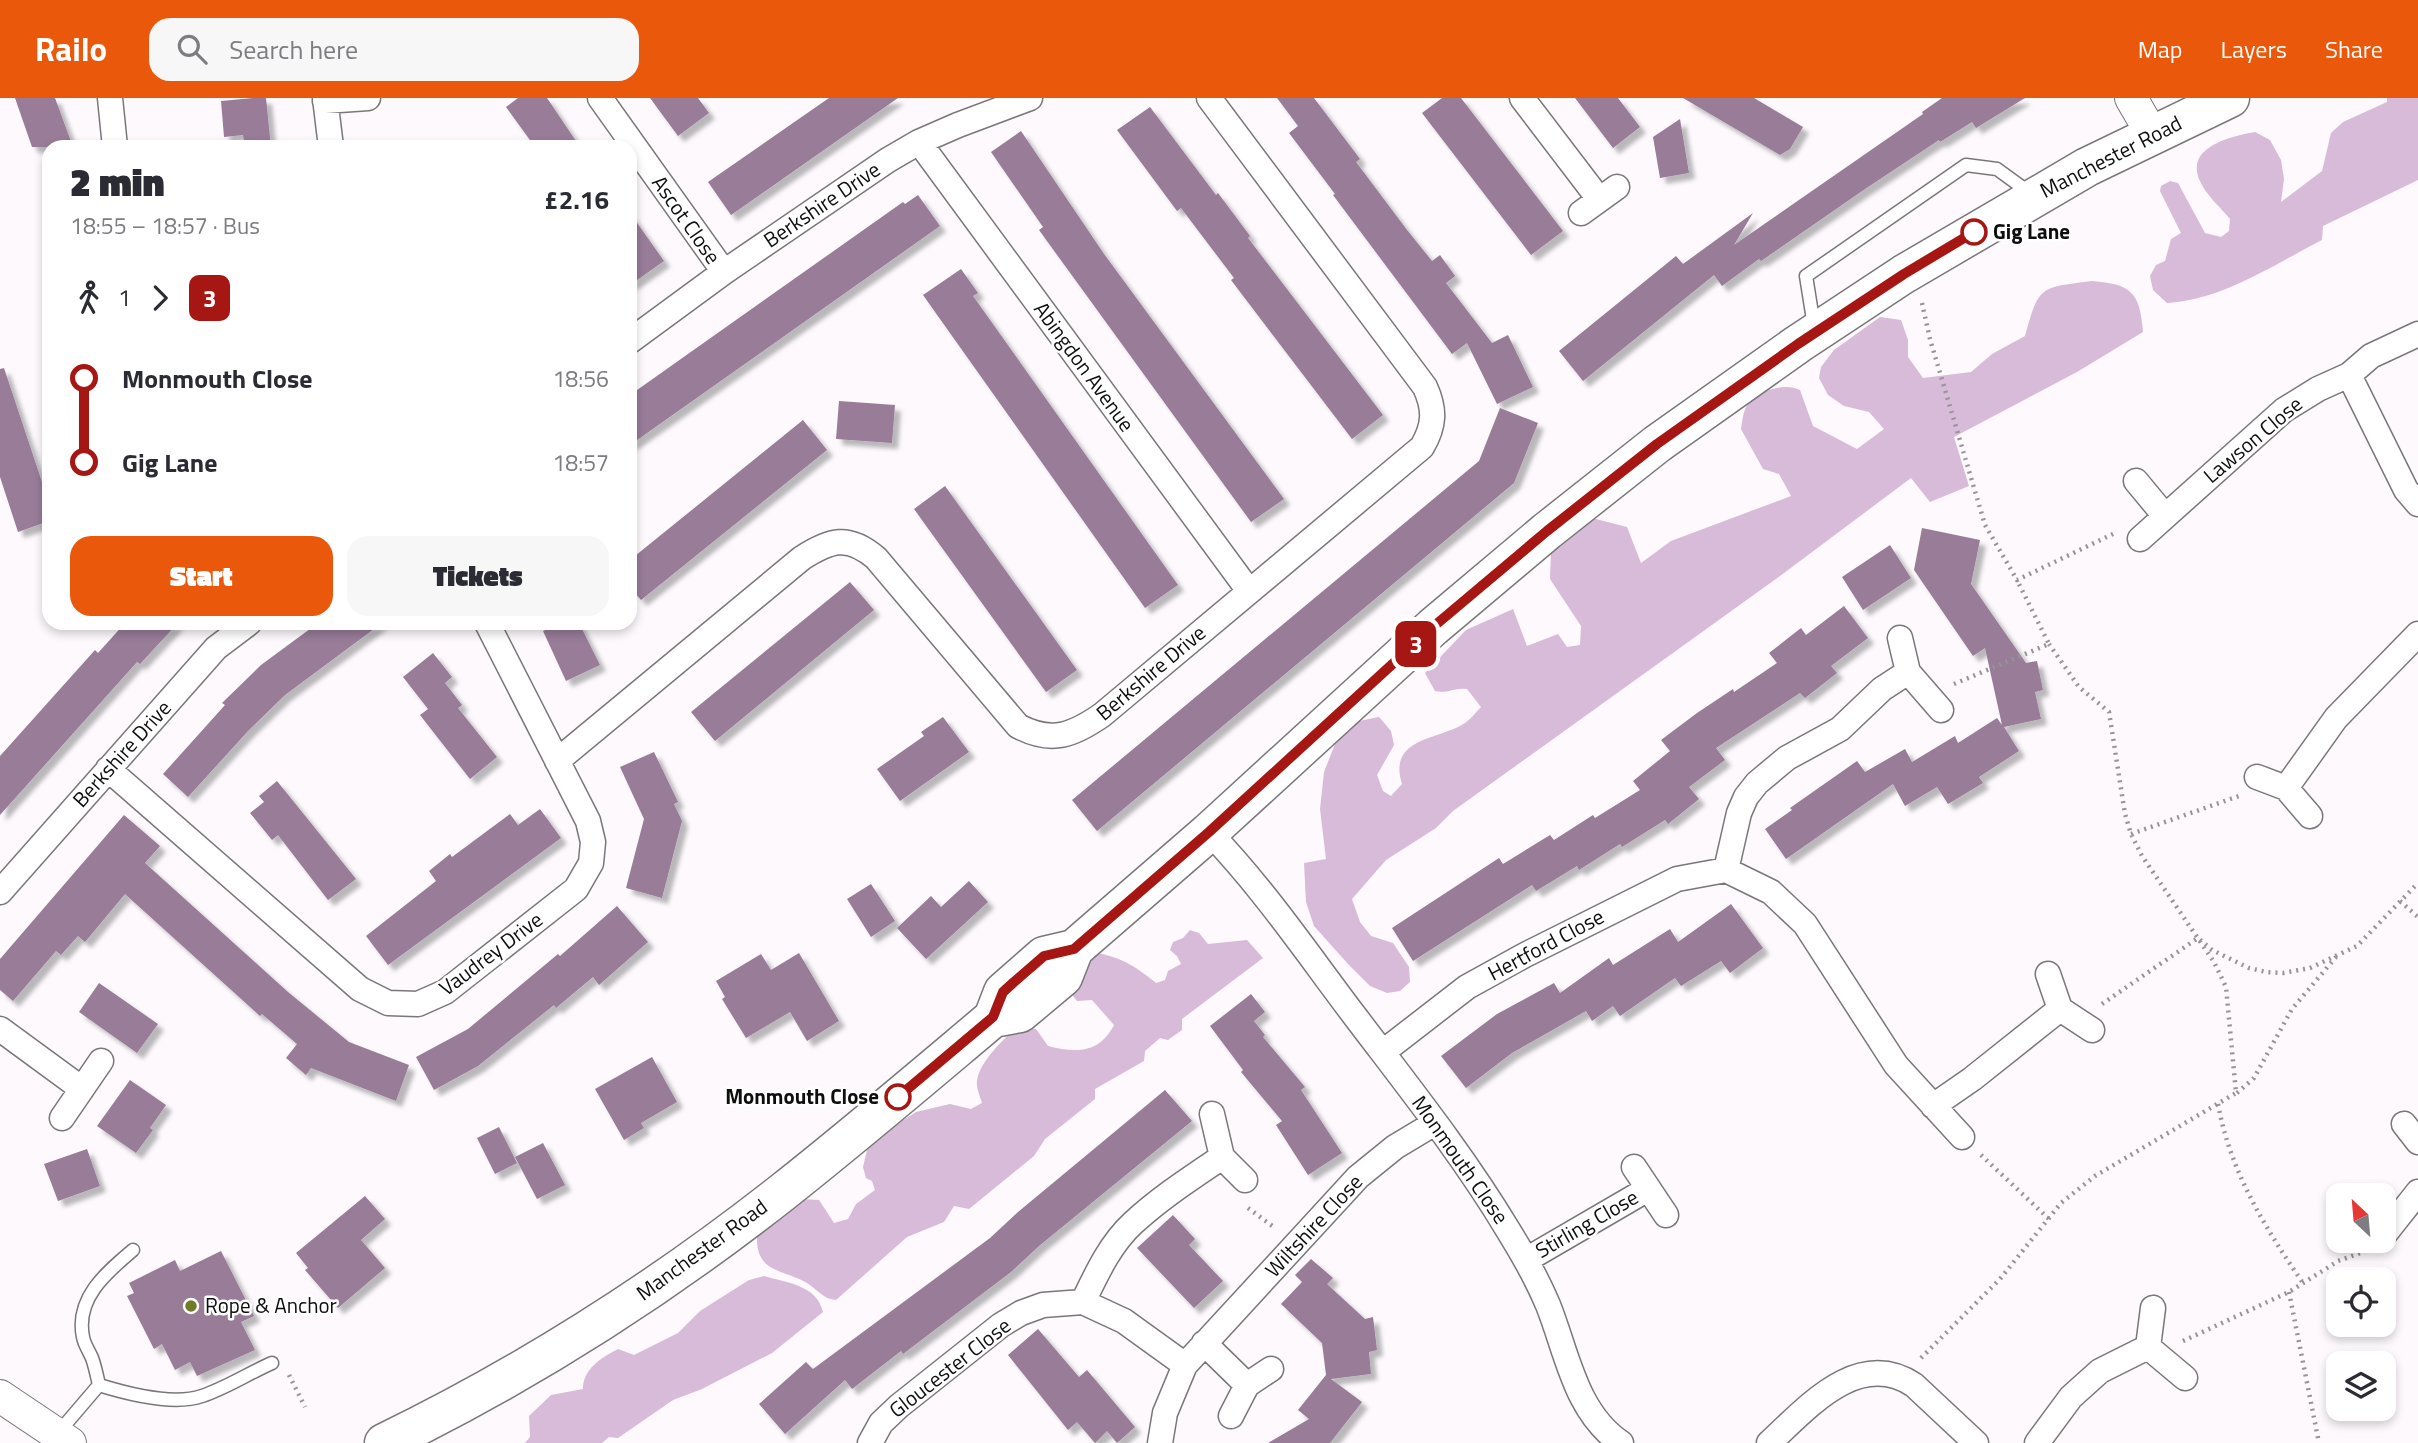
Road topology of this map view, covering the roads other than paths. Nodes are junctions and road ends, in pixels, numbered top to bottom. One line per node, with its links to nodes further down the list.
1 (110, 98): 11 (street)
2 (368, 98): 9 (street)
3 (600, 98): 13 (street, Ascot Close)
4 (1030, 98): 14 (street, Berkshire Drive)
5 (1209, 98): 27 (street, Berkshire Drive)
6 (1522, 98): 17 (street)
7 (2131, 98): 10 (street)
8 (2230, 98): 10 (main road, Manchester Road)
9 (325, 99): 12 (street)
10 (2152, 134): 16 (main road, Manchester Road)
11 (113, 140)
12 (330, 140)
13 (630, 140)
14 (919, 142): 18 (street, Berkshire Drive); 27 (street, Abingdon Avenue)
15 (637, 150): 18 (street, Ascot Close)
16 (2035, 196): 19 (main road, Manchester Road); 19 (lane)
17 (1599, 200)
18 (724, 272): 21 (street, Berkshire Drive)
19 (1815, 333): 37 (main road, Manchester Road)
20 (2418, 334): 22 (street, Lawson Close)
21 (637, 336)
22 (2349, 375): 24 (street); 25 (street, Lawson Close)
23 (2136, 481): 25 (street)
24 (2418, 504)
25 (2165, 516): 26 (street, Lawson Close)
26 (2140, 539)
27 (1249, 591): 34 (street, Berkshire Drive)
28 (240, 630): 35 (street, Berkshire Drive)
29 (491, 630): 34 (street, Vaudrey Drive)
30 (2418, 634): 36 (street)
31 (1900, 638): 32 (street)
32 (1908, 672): 33 (street); 38 (street)
33 (1934, 703)
34 (556, 761): 35 (street, Vaudrey Drive)
35 (108, 769): 39 (street, Berkshire Drive)
36 (2310, 816)
37 (1209, 832): 42 (street, Monmouth Close); 72 (main road, Manchester Road)
38 (1726, 870): 42 (street, Hertford Close); 45 (street)
39 (0, 892)
40 (2048, 974): 45 (street)
41 (0, 1029): 44 (street)
42 (1382, 1052): 48 (street, Monmouth Close)
43 (101, 1062): 44 (street)
44 (82, 1089): 47 (street)
45 (1933, 1106): 49 (street)
46 (1212, 1114): 50 (street)
47 (62, 1118)
48 (1435, 1123): 58 (street, Monmouth Close); 61 (street, Wiltshire Close)
49 (1962, 1137)
50 (1222, 1157): 52 (street); 59 (street)
51 (1634, 1167): 53 (street, Stirling Close)
52 (1245, 1180)
53 (1648, 1189): 55 (street, Stirling Close); 58 (street, Stirling Close)
54 (2418, 1192): 56 (street)
55 (1666, 1215)
56 (2396, 1220)
57 (133, 1250): 67 (lane)
58 (1526, 1260): 75 (street, Monmouth Close)
59 (1083, 1302): 64 (street, Gloucester Close); 73 (street, Gloucester Close)
60 (2153, 1308): 62 (street)
61 (1204, 1343): 64 (street, Wiltshire Close); 68 (street)
62 (2148, 1347): 66 (street); 78 (street)
63 (272, 1363): 67 (lane)
64 (1185, 1365): 74 (street, Wiltshire Close)
65 (1271, 1369): 68 (street)
66 (2185, 1378)
67 (99, 1385): 71 (lane)
68 (1247, 1385): 70 (street)
69 (0, 1396): 71 (street)
70 (1231, 1416)
71 (64, 1438)
72 (384, 1443)
73 (870, 1443)
74 (1160, 1443)
75 (1621, 1443)
76 (1769, 1443): 77 (street)
77 (1976, 1443)
78 (2037, 1443)

